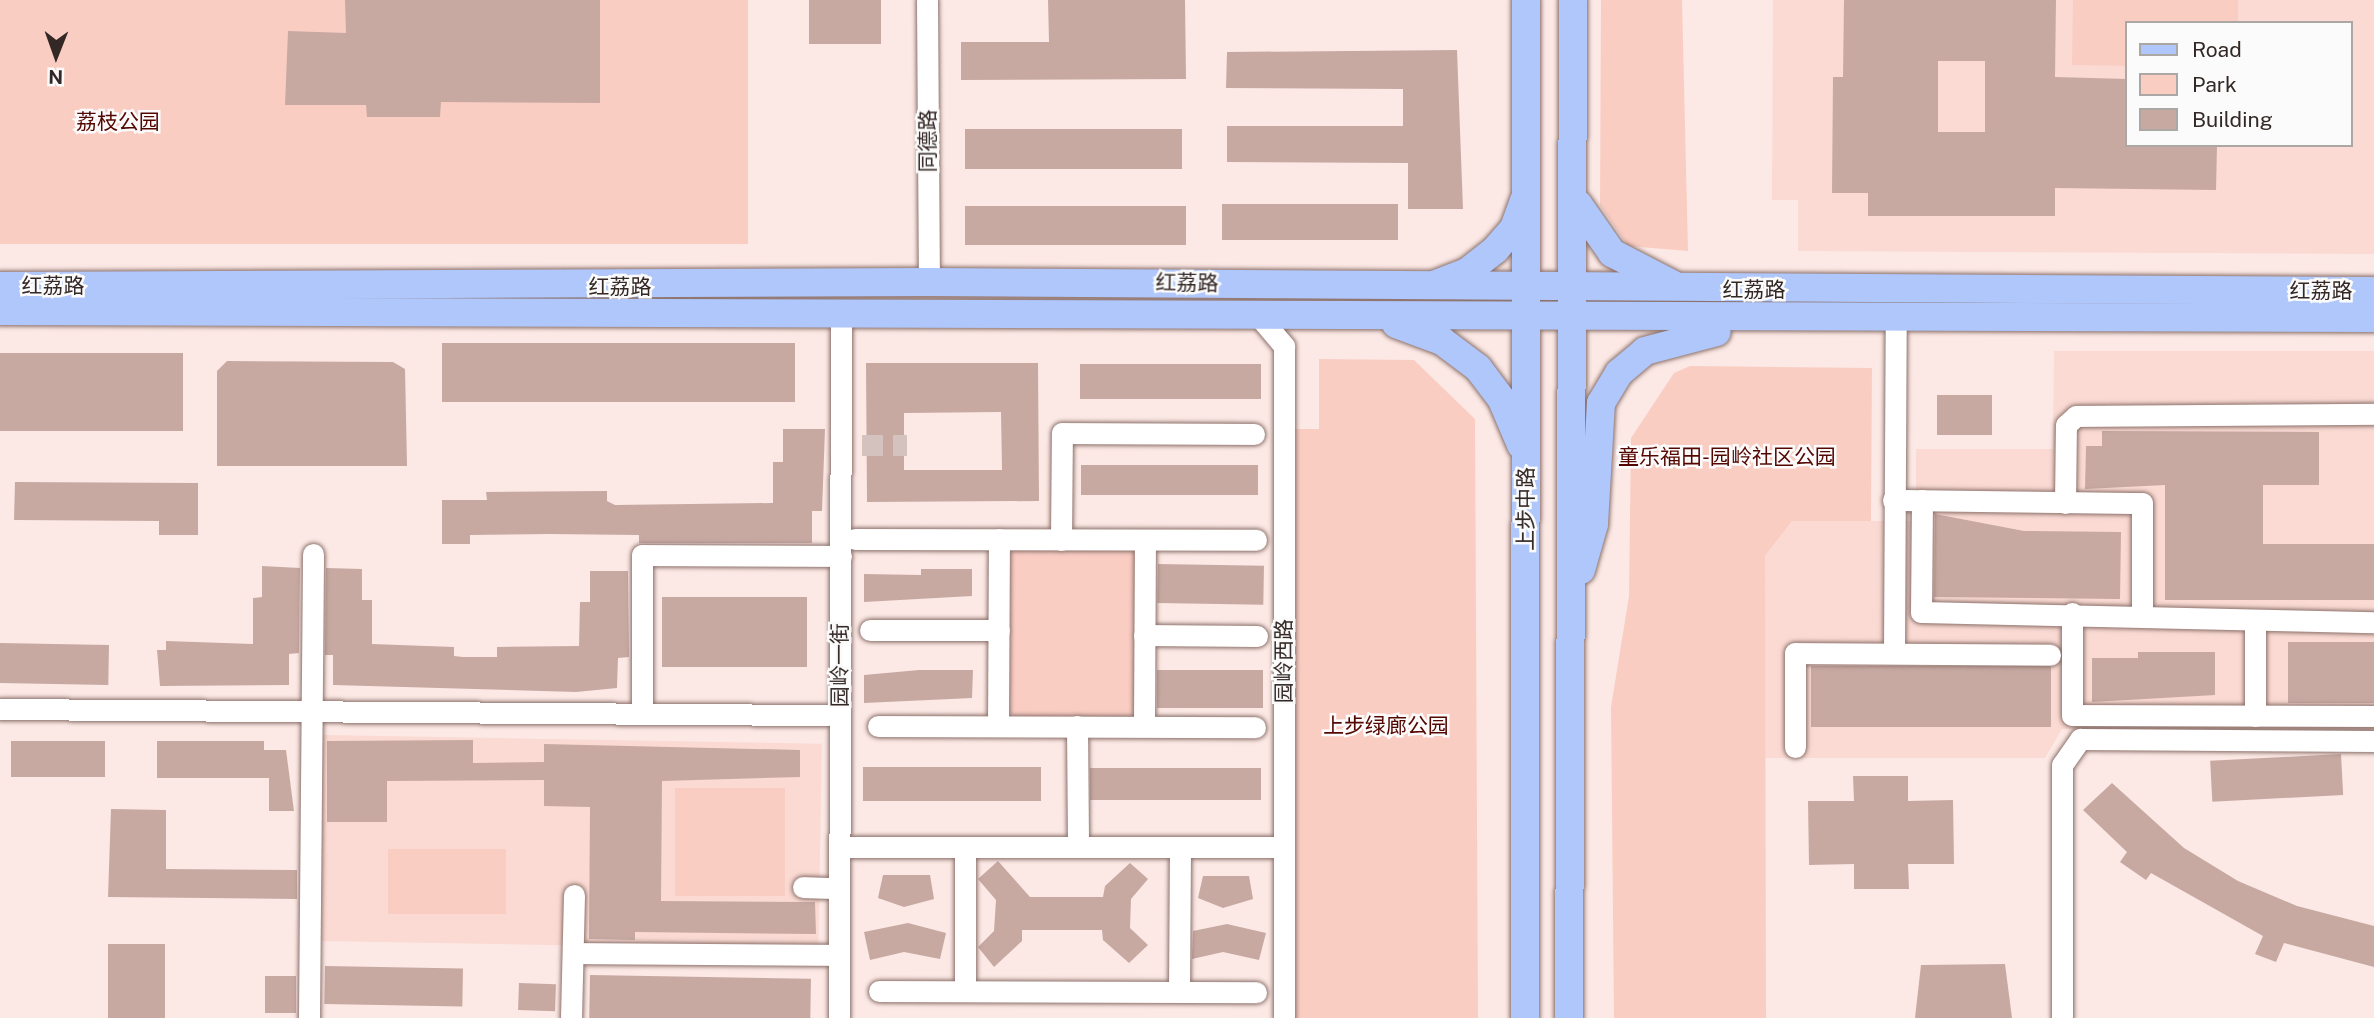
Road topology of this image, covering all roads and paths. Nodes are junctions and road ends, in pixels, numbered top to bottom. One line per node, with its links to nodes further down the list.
1 (927, 0): 6 (street, 同德路)
2 (1526, 0): 4 (main road, 上步中路)
3 (1573, 0): 5 (main road)
4 (1527, 191): 8 (main road); 9 (main road, 上步中路)
5 (1575, 192): 10 (main road); 11 (main road)
6 (929, 282): 7 (main road, 红荔路); 8 (main road, 红荔路)
7 (0, 286)
8 (1388, 289): 9 (main road, 红荔路)
9 (1528, 289): 10 (main road, 红荔路); 17 (main road, 上步中路)
10 (1576, 290): 11 (main road, 红荔路); 18 (main road)
11 (1693, 290): 12 (main road, 红荔路)
12 (2374, 291)
13 (0, 311): 14 (main road, 红荔路)
14 (841, 312): 15 (main road, 红荔路); 34 (street, 园岭一街)
15 (1257, 314): 16 (main road, 红荔路); 63 (street, 园岭西路)
16 (1363, 316): 17 (main road, 红荔路); 24 (main road)
17 (1528, 317): 18 (main road, 红荔路); 24 (main road, 上步中路)
18 (1575, 318): 20 (main road, 红荔路); 35 (main road)
19 (2374, 318): 21 (main road, 红荔路)
20 (1802, 320): 21 (main road, 红荔路); 35 (main road)
21 (1896, 320): 27 (street)
22 (2374, 414): 26 (street)
23 (1254, 434): 30 (street)
24 (1526, 468): 77 (main road, 上步中路)
25 (1922, 500): 26 (street); 27 (street); 36 (street)
26 (2065, 503): 37 (street)
27 (1893, 511): 44 (street)
28 (855, 539): 29 (street)
29 (999, 539): 30 (street); 41 (street)
30 (1062, 540): 31 (street)
31 (1145, 540): 32 (street); 42 (street)
32 (1256, 540)
33 (313, 554): 47 (street)
34 (841, 556): 48 (street); 59 (street, 园岭一街)
35 (1571, 603): 78 (main road)
36 (2072, 613): 37 (street); 50 (street)
37 (2142, 614): 38 (street)
38 (2255, 622): 39 (street); 50 (street)
39 (2374, 622)
40 (870, 630): 41 (street)
41 (999, 631): 53 (street)
42 (1144, 635): 43 (street); 55 (street)
43 (1257, 636)
44 (1894, 653): 45 (street); 58 (street)
45 (2050, 655)
46 (0, 709): 47 (street)
47 (312, 710): 48 (street); 73 (street)
48 (642, 713): 49 (street)
49 (828, 715)
50 (2255, 716): 51 (street)
51 (2374, 716)
52 (878, 726): 53 (street)
53 (998, 726): 54 (street)
54 (1077, 726): 55 (street); 61 (street)
55 (1144, 726): 56 (street)
56 (1255, 727)
57 (2374, 741): 79 (street)
58 (1795, 747)
59 (840, 847): 60 (street); 65 (street, 园岭一街)
60 (965, 847): 61 (street); 70 (street)
61 (1078, 847): 62 (street)
62 (1180, 847): 63 (street); 71 (street)
63 (1284, 847): 76 (street, 园岭西路)
64 (803, 887): 65 (street)
65 (839, 887): 68 (street, 园岭一街)
66 (574, 895): 67 (street)
67 (573, 953): 68 (street); 74 (street)
68 (839, 955): 75 (street, 园岭一街)
69 (879, 991): 70 (street)
70 (965, 991): 71 (street)
71 (1179, 992): 72 (street)
72 (1256, 992)
73 (309, 1018)
74 (571, 1018)
75 (839, 1018)
76 (1284, 1018)
77 (1525, 1018)
78 (1569, 1018)
79 (2062, 1018)

